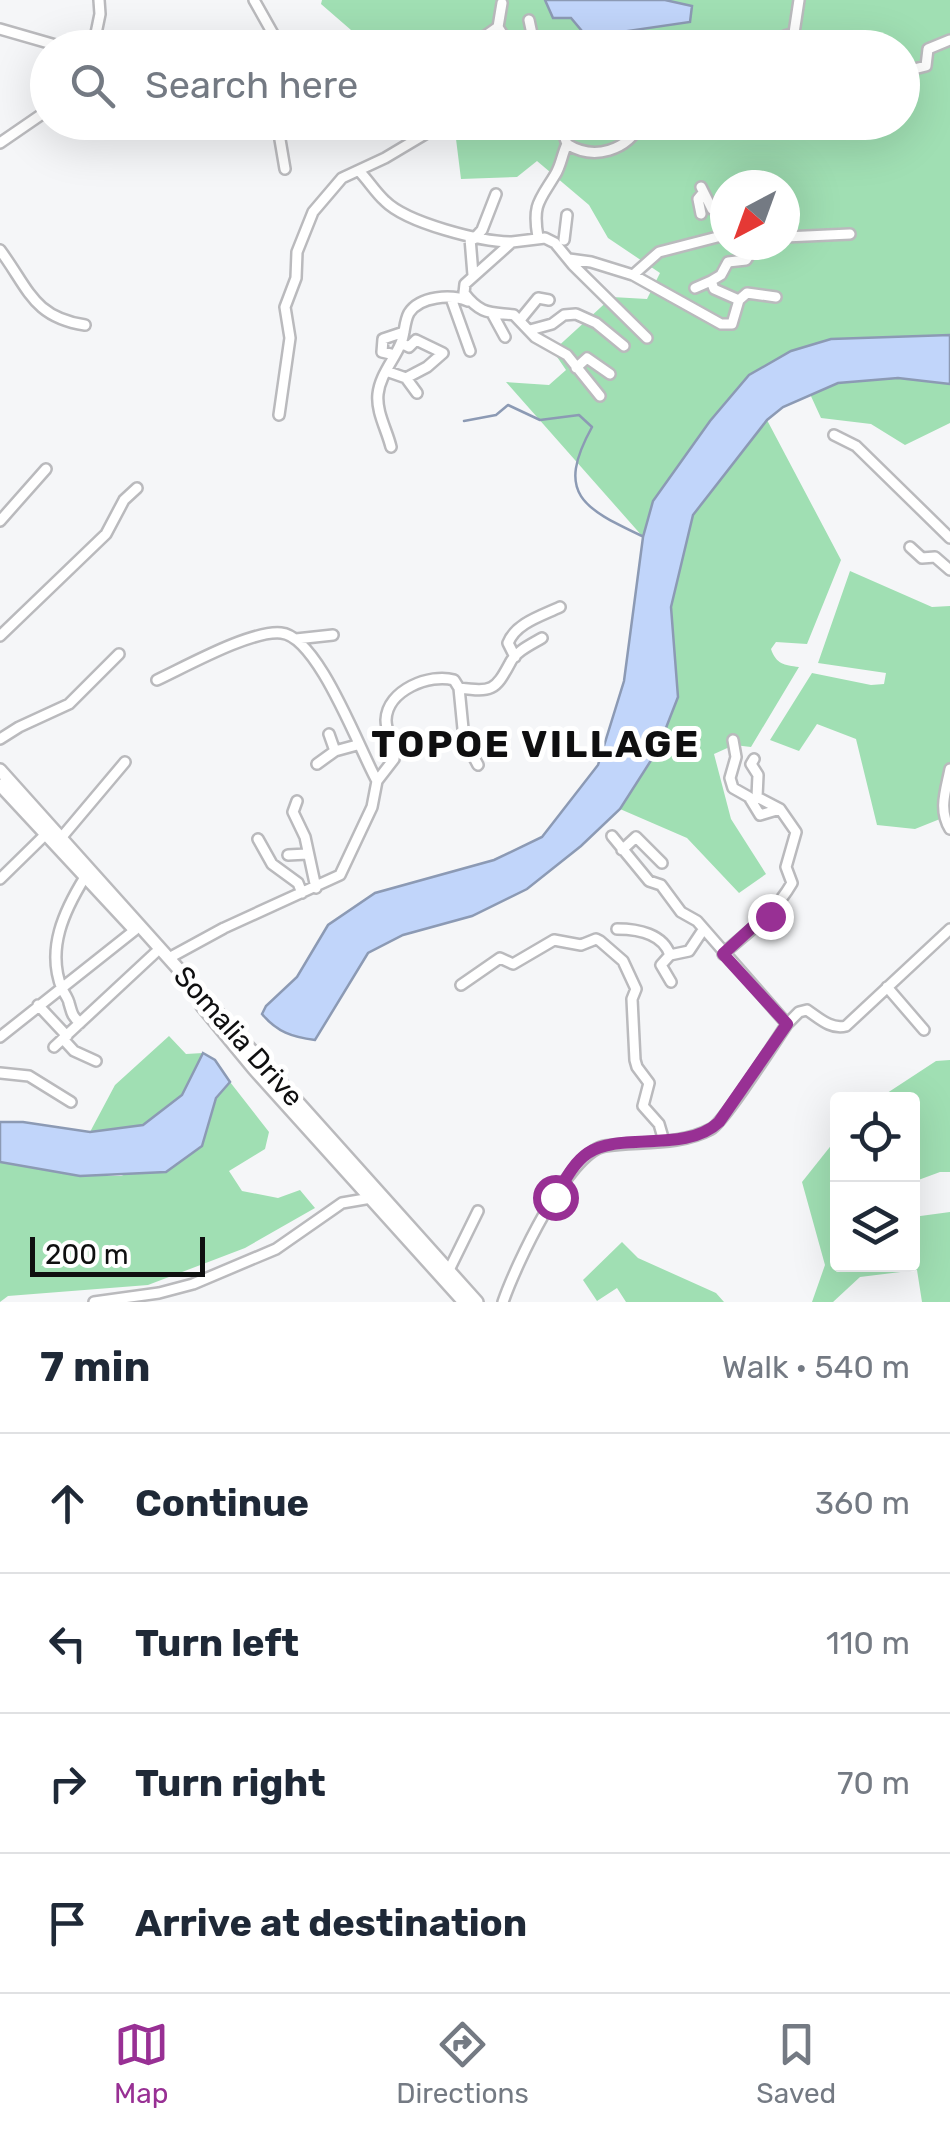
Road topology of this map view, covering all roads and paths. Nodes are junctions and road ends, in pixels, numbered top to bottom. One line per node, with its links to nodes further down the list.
1 (99, 0): 8 (street)
2 (254, 0): 9 (street)
3 (799, 0): 13 (street)
4 (502, 4): 6 (street)
5 (529, 20): 12 (street)
6 (498, 27): 10 (street); 11 (street)
7 (0, 29): 14 (street)
8 (97, 30)
9 (271, 30)
10 (494, 30)
11 (499, 30)
12 (531, 30)
13 (794, 30)
14 (30, 38)
15 (950, 40): 16 (street)
16 (920, 68)
17 (30, 122): 22 (street)
18 (280, 140): 24 (street)
19 (414, 140): 25 (street)
20 (566, 140): 23 (street)
21 (627, 140): 23 (street)
22 (0, 143)
23 (567, 144): 34 (street)
24 (285, 169)
25 (358, 171): 28 (street); 35 (street)
26 (308, 193): 28 (street)
27 (496, 194): 35 (street)
28 (322, 199): 68 (street)
29 (710, 205): 30 (street)
30 (701, 214)
31 (568, 215): 37 (street)
32 (850, 234): 33 (street)
33 (800, 236)
34 (538, 237): 38 (street); 40 (street)
35 (472, 238): 38 (street); 42 (street)
36 (710, 239): 43 (street)
37 (564, 240)
38 (512, 242): 42 (street)
39 (0, 251): 54 (street)
40 (569, 259): 43 (street); 58 (street)
41 (746, 260): 44 (street)
42 (473, 275): 45 (street)
43 (633, 276): 50 (street)
44 (712, 281): 46 (street); 50 (street)
45 (465, 284): 47 (street); 51 (street)
46 (695, 288)
47 (453, 297): 51 (street); 56 (street); 60 (street)
48 (776, 297): 50 (street)
49 (549, 300): 53 (street)
50 (739, 300)
51 (475, 305): 52 (street)
52 (493, 315): 53 (street); 55 (street)
53 (520, 320): 57 (street)
54 (85, 325)
55 (505, 337)
56 (403, 338): 61 (street); 61 (street); 65 (street)
57 (534, 338): 59 (street); 62 (street)
58 (647, 338)
59 (624, 346)
60 (470, 352)
61 (395, 355): 63 (street)
62 (576, 368): 64 (street); 67 (street)
63 (386, 371): 65 (street); 70 (street)
64 (610, 374)
65 (406, 378): 66 (street)
66 (418, 393)
67 (600, 396)
68 (280, 415)
69 (834, 435): 74 (street)
70 (391, 448)
71 (46, 469): 73 (street)
72 (137, 488): 79 (street)
73 (0, 520)
74 (950, 538)
75 (910, 547): 76 (street)
76 (950, 570)
77 (560, 607): 83 (street)
78 (333, 635): 80 (street)
79 (0, 636)
80 (296, 638): 84 (street); 89 (street)
81 (542, 638): 83 (street)
82 (119, 654): 87 (street)
83 (516, 657): 85 (street)
84 (158, 680)
85 (460, 688): 94 (street); 97 (street)
86 (329, 734): 90 (street)
87 (0, 739)
88 (733, 740): 100 (street)
89 (357, 744): 90 (street); 97 (street)
90 (335, 750): 93 (street)
91 (754, 759): 100 (street)
92 (125, 762): 104 (street)
93 (317, 764)
94 (478, 764)
95 (950, 769): 101 (street)
96 (0, 770): 104 (main road, Somalia Drive)
97 (377, 781): 112 (street)
98 (0, 785): 102 (main road, Somalia Drive)
99 (285, 800): 107 (street)
100 (780, 809): 121 (street)
101 (950, 829)
102 (46, 834): 110 (main road, Somalia Drive); 111 (street)
103 (612, 836): 106 (street)
104 (61, 838): 123 (main road, Somalia Drive)
105 (258, 838): 113 (street)
106 (622, 850): 109 (street); 117 (street)
107 (307, 854): 108 (street); 112 (street)
108 (288, 855)
109 (662, 862)
110 (85, 878): 116 (main road, Somalia Drive); 126 (street)
111 (0, 879)
112 (316, 888): 113 (street)
113 (302, 893): 123 (street)
114 (950, 928): 118 (street)
115 (617, 929): 122 (street)
116 (135, 930): 120 (main road, Somalia Drive); 126 (street)
117 (703, 930): 121 (street); 122 (street)
118 (941, 938): 119 (street); 127 (street)
119 (950, 948)
120 (156, 953): 129 (street); 139 (main road, Somalia Drive)
121 (723, 954): 130 (street)
122 (670, 955): 124 (street)
123 (169, 958): 141 (main road, Somalia Drive)
124 (670, 982)
125 (461, 985): 138 (street)
126 (61, 987): 128 (street); 129 (street)
127 (887, 987): 130 (street); 131 (street)
128 (38, 1005): 132 (street); 133 (street)
129 (80, 1022): 133 (street)
130 (787, 1024): 138 (street)
131 (924, 1030)
132 (0, 1037)
133 (65, 1038): 134 (street); 135 (street)
134 (54, 1047)
135 (96, 1061)
136 (0, 1073): 137 (street)
137 (71, 1102)
138 (664, 1141): 145 (street)
139 (371, 1198): 142 (street); 143 (main road, Somalia Drive)
140 (478, 1211): 141 (street)
141 (449, 1270): 144 (main road, Somalia Drive)
142 (94, 1302)
143 (464, 1302)
144 (477, 1302)
145 (503, 1302)

